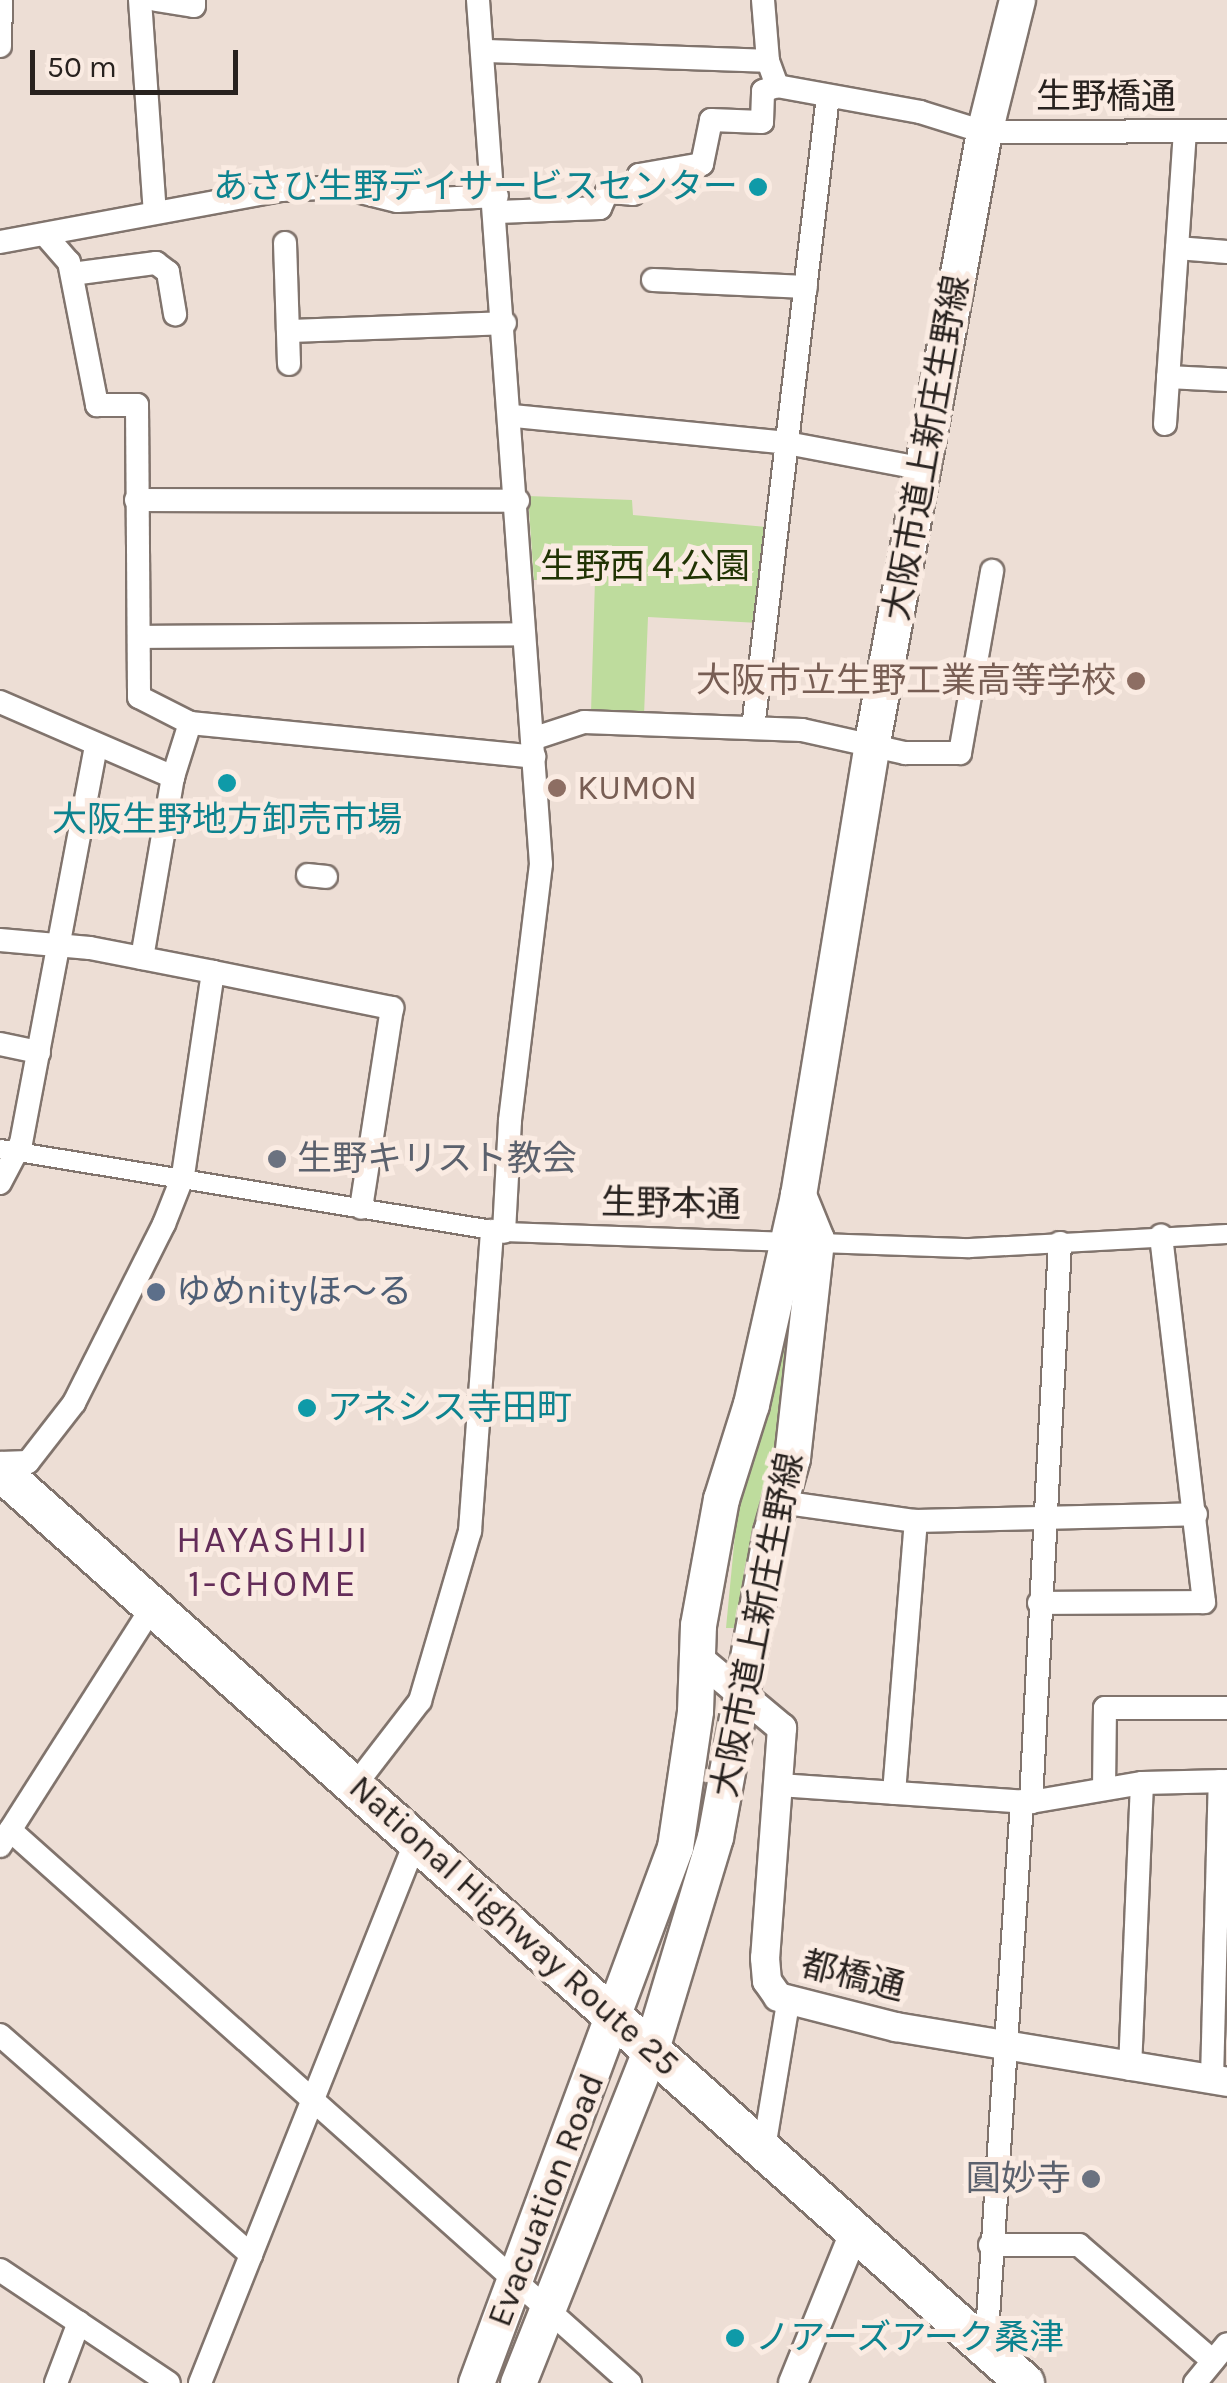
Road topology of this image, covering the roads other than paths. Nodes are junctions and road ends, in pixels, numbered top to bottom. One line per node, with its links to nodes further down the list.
1 (1, 0): 8 (street)
2 (140, 0): 17 (street)
3 (156, 0): 4 (street)
4 (194, 0)
5 (478, 0): 9 (street)
6 (763, 0): 10 (street)
7 (1017, 0): 14 (main road, 大阪市道上新庄生野線)
8 (0, 46)
9 (484, 51): 10 (street); 16 (street)
10 (768, 61): 11 (street)
11 (777, 86): 12 (street, 生野橋通); 16 (street)
12 (828, 96): 14 (street, 生野橋通); 27 (street)
13 (1227, 131): 15 (street, 生野橋通)
14 (984, 132): 15 (street, 生野橋通); 37 (main road, 大阪市道上新庄生野線)
15 (1184, 132): 21 (street)
16 (497, 204): 17 (street); 29 (street)
17 (155, 212): 18 (street)
18 (48, 237): 19 (street); 25 (street)
19 (0, 242)
20 (284, 243): 23 (street)
21 (1176, 248): 22 (street); 32 (street)
22 (1227, 252)
23 (285, 267): 24 (street); 30 (street)
24 (261, 268)
25 (72, 274): 28 (street); 38 (street)
26 (653, 280): 27 (street)
27 (806, 287): 36 (street)
28 (175, 314)
29 (505, 323): 30 (street); 34 (street)
30 (288, 331): 31 (street)
31 (289, 364)
32 (1168, 377): 33 (street); 35 (street)
33 (1227, 380)
34 (513, 416): 36 (street); 39 (street)
35 (1165, 424)
36 (787, 443): 37 (street); 45 (street)
37 (924, 469): 46 (main road, 大阪市道上新庄生野線)
38 (136, 500): 39 (street); 42 (street)
39 (518, 501): 41 (street)
40 (992, 571): 46 (street)
41 (522, 634): 42 (street); 48 (street)
42 (140, 637): 44 (street)
43 (4, 713): 47 (street)
44 (190, 723): 48 (street); 49 (street)
45 (753, 728): 46 (street); 48 (street)
46 (872, 742): 63 (main road, 大阪市道上新庄生野線)
47 (96, 746): 49 (street); 51 (street)
48 (533, 748): 60 (street)
49 (173, 777): 52 (street)
50 (0, 940): 51 (street)
51 (62, 951): 52 (street); 55 (street)
52 (142, 958): 53 (street)
53 (214, 972): 57 (street); 59 (street)
54 (0, 1044): 55 (street)
55 (40, 1052): 56 (street)
56 (9, 1150): 57 (street, 生野本通); 58 (street)
57 (183, 1176): 59 (street, 生野本通); 65 (street)
58 (0, 1183)
59 (361, 1208): 60 (street, 生野本通)
60 (498, 1232): 63 (street, 生野本通); 78 (street)
61 (1227, 1234): 62 (street, 生野本通)
62 (1161, 1236): 64 (street, 生野本通); 68 (street)
63 (800, 1239): 64 (street, 生野本通); 67 (main road, 大阪市道上新庄生野線); 73 (main road, 大阪市道上新庄生野線)
64 (1060, 1243): 70 (street)
65 (0, 1462)
66 (0, 1471): 72 (highway, National Highway Route 25)
67 (780, 1502): 69 (street); 74 (main road, 大阪市道上新庄生野線)
68 (1196, 1514): 70 (street); 71 (street)
69 (916, 1521): 70 (street); 81 (street)
70 (1044, 1521): 71 (street)
71 (1039, 1602): 82 (street)
72 (152, 1606): 78 (highway, National Highway Route 25); 83 (street)
73 (697, 1658): 74 (street); 86 (main road, 大阪市道上新庄生野線)
74 (745, 1695): 79 (street, 都橋通); 89 (main road, 大阪市道上新庄生野線)
75 (1227, 1708): 80 (street)
76 (1224, 1781): 77 (street); 91 (street)
77 (1142, 1783): 80 (street); 90 (street)
78 (356, 1784): 84 (highway, National Highway Route 25)
79 (779, 1785): 81 (street); 85 (street, 都橋通)
80 (1104, 1789): 82 (street)
81 (894, 1792): 82 (street)
82 (1027, 1801): 88 (street)
83 (5, 1838): 92 (street)
84 (417, 1838): 86 (highway, National Highway Route 25); 92 (street)
85 (788, 2003): 88 (street, 都橋通); 93 (street)
86 (615, 2016): 89 (highway, National Highway Route 25); 98 (main road, Evacuation Road)
87 (0, 2035): 96 (street)
88 (1001, 2045): 90 (street, 都橋通); 95 (street)
89 (651, 2049): 93 (highway, National Highway Route 25); 99 (main road, Evacuation Road)
90 (1130, 2069): 91 (street, 都橋通)
91 (1220, 2080)
92 (315, 2102): 96 (street); 98 (street)
93 (764, 2148): 94 (highway, National Highway Route 25)
94 (855, 2230): 101 (highway, National Highway Route 25); 109 (street)
95 (990, 2245): 101 (street); 102 (street)
96 (251, 2255): 105 (street)
97 (0, 2270): 100 (street)
98 (516, 2280): 99 (street); 106 (main road, Evacuation Road)
99 (548, 2307): 107 (main road, Evacuation Road); 108 (street)
100 (79, 2322): 103 (street); 104 (street)
101 (986, 2348): 110 (highway, National Highway Route 25)
102 (1220, 2353): 111 (street)
103 (56, 2383)
104 (169, 2383)
105 (200, 2383)
106 (476, 2383)
107 (518, 2383)
108 (630, 2383)
109 (793, 2383)
110 (1025, 2383)
111 (1196, 2383)

